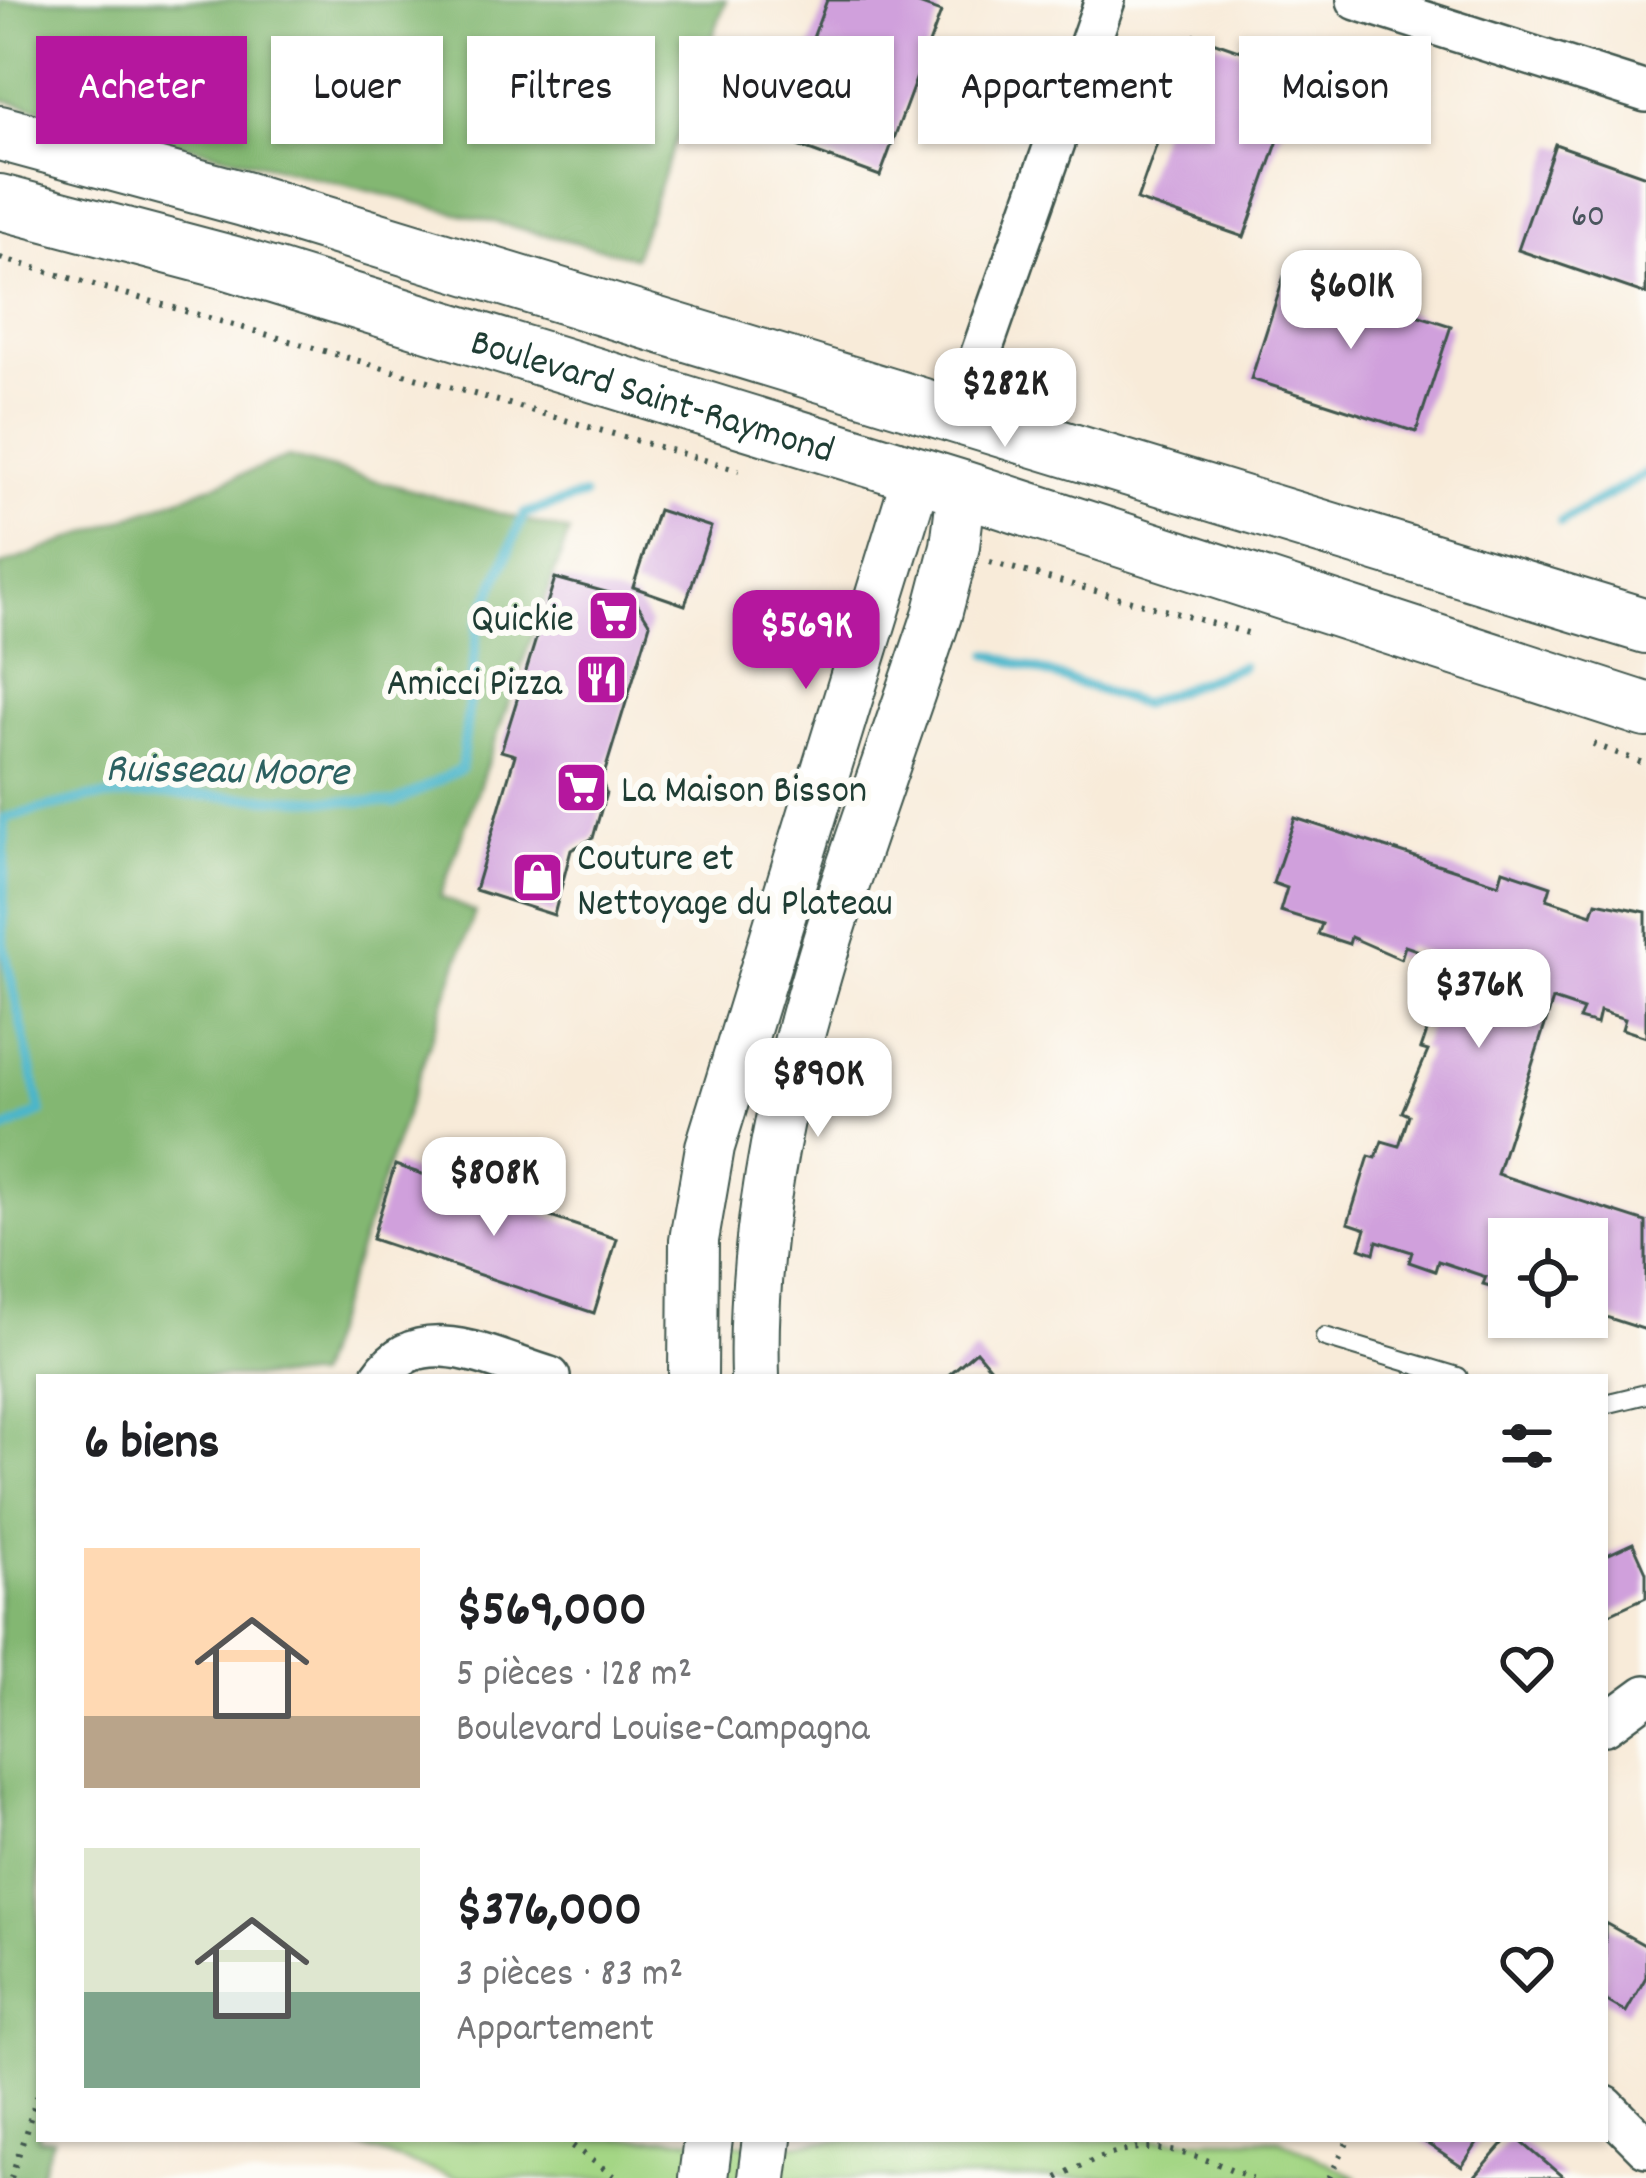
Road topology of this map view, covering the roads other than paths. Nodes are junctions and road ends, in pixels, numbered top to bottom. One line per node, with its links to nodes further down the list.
1 (1105, 0): 6 (street)
2 (1357, 0): 3 (street)
3 (1646, 92)
4 (0, 133): 6 (main road, Boulevard Saint-Raymond)
5 (0, 202): 7 (main road, Boulevard Saint-Raymond)
6 (958, 416): 7 (main road); 8 (main road, Boulevard Saint-Raymond)
7 (939, 483): 9 (main road, Boulevard Saint-Raymond); 13 (street); 14 (street)
8 (1646, 626)
9 (1646, 710)
10 (1325, 1337): 15 (lane)
11 (384, 1374): 12 (street)
12 (539, 1374)
13 (692, 1374)
14 (754, 1374)
15 (1448, 1374)
16 (1646, 1394): 17 (lane)
17 (1608, 1403)
18 (1646, 1695): 19 (street)
19 (1608, 1723)
20 (1608, 2109): 23 (street)
21 (708, 2142): 24 (street)
22 (767, 2142): 25 (street)
23 (1646, 2147)
24 (703, 2178)
25 (762, 2178)

